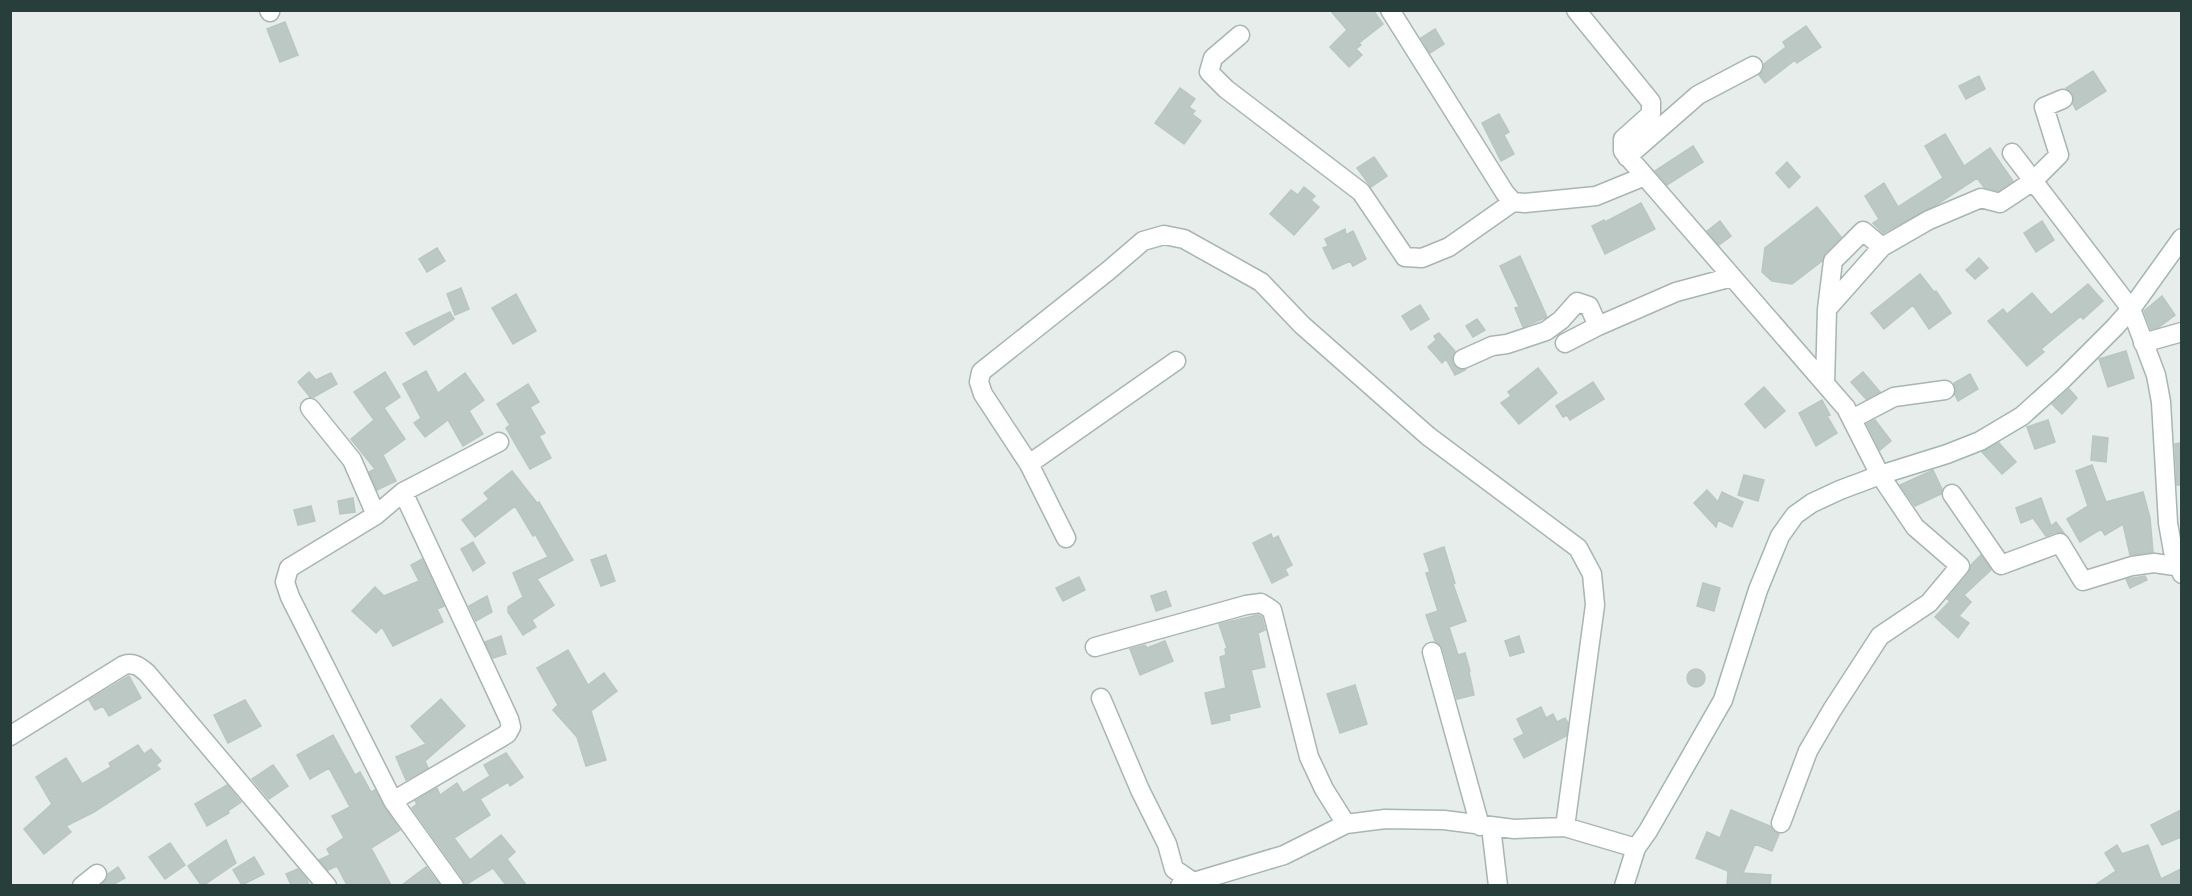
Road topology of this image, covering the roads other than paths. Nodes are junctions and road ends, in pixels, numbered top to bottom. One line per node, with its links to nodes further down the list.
1 (1390, 10): 10 (street)
2 (1576, 10): 7 (street)
3 (1240, 35): 10 (street)
4 (1752, 66): 7 (street)
5 (2063, 99): 9 (street)
6 (2012, 153): 9 (street)
7 (1628, 156): 8 (street)
8 (1645, 176): 10 (street); 13 (street)
9 (2033, 181): 12 (street); 15 (street)
10 (1513, 202)
11 (2181, 238): 15 (street)
12 (1882, 247): 14 (street); 14 (street)
13 (1732, 277): 16 (street); 22 (street)
14 (1827, 309): 22 (street)
15 (2131, 309): 19 (street); 28 (street)
16 (1598, 326): 18 (street); 20 (street)
17 (2181, 332): 19 (street)
18 (1565, 343)
19 (2143, 343): 33 (street)
20 (1463, 359)
21 (1176, 361): 27 (street)
22 (1825, 384): 25 (street)
23 (1945, 390): 25 (street)
24 (310, 408): 31 (street)
25 (1852, 419): 28 (street)
26 (499, 442): 29 (street)
27 (1029, 464): 32 (street); 42 (street)
28 (1880, 475): 39 (street); 43 (street)
29 (403, 492): 31 (street); 38 (street)
30 (1952, 494): 33 (street)
31 (376, 515): 38 (street)
32 (1066, 537)
33 (2181, 569)
34 (1095, 647): 40 (street)
35 (1432, 652): 41 (street)
36 (1101, 698): 46 (street)
37 (10, 736): 48 (street)
38 (393, 801): 49 (street)
39 (1781, 823)
40 (1346, 824): 41 (street); 45 (street)
41 (1485, 826): 42 (street); 50 (street)
42 (1565, 827): 43 (street)
43 (1636, 848): 51 (street)
44 (97, 874): 47 (street)
45 (1235, 878): 46 (street)
46 (1186, 884)
47 (82, 885)
48 (327, 885)
49 (454, 885)
50 (1498, 885)
51 (1624, 885)

